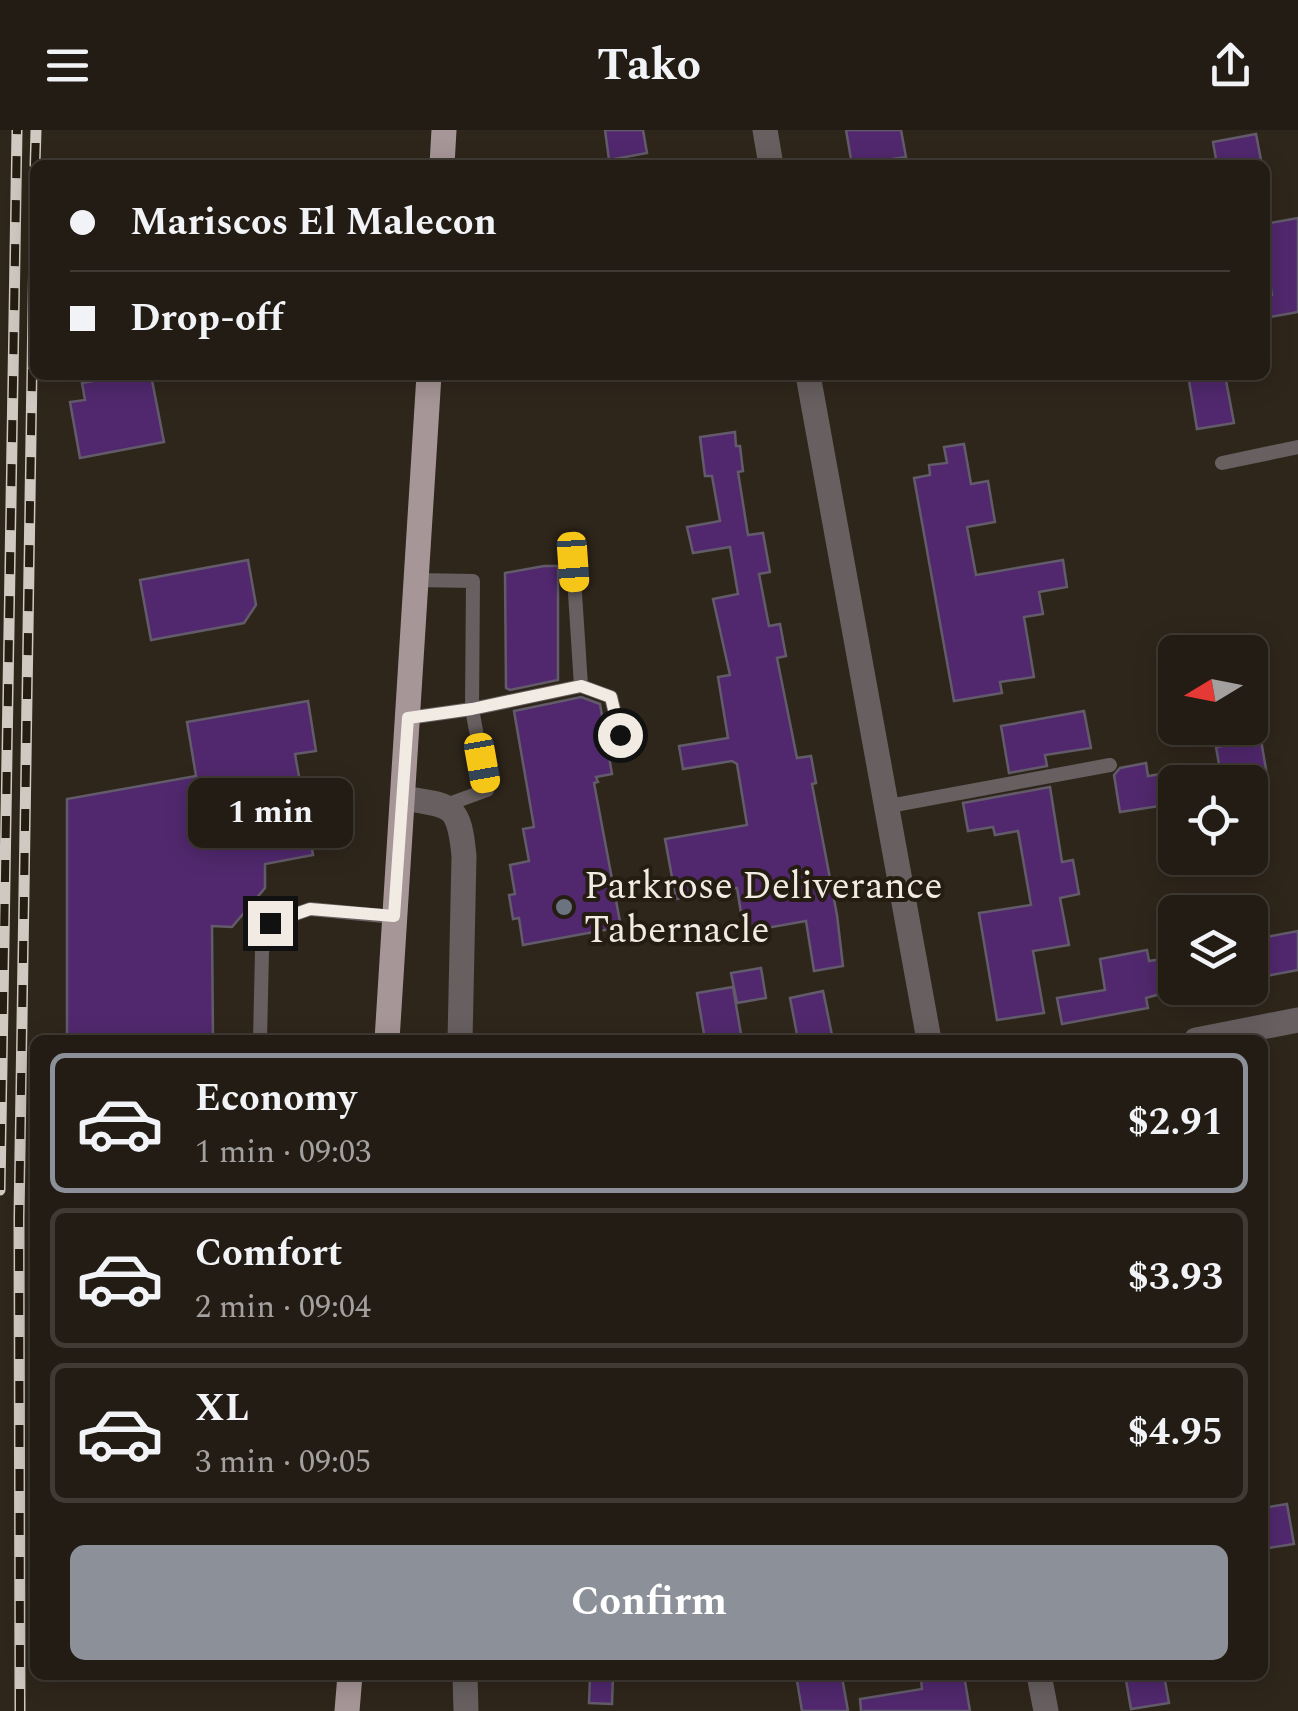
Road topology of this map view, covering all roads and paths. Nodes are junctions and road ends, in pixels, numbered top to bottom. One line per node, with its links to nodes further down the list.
1 (444, 130): 3 (main road)
2 (766, 130): 4 (street)
3 (442, 160)
4 (771, 160)
5 (429, 380): 10 (main road)
6 (809, 380): 18 (street)
7 (1298, 447): 8 (lane)
8 (1222, 463)
9 (573, 562): 11 (lane)
10 (416, 580): 12 (lane); 13 (main road)
11 (581, 686): 12 (lane); 14 (lane)
12 (472, 709): 13 (lane); 17 (lane)
13 (408, 718): 16 (main road)
14 (620, 735)
15 (1110, 765): 18 (lane)
16 (402, 798): 17 (street); 19 (main road)
17 (446, 805): 23 (street)
18 (884, 807): 24 (street)
19 (394, 916): 21 (lane); 22 (main road)
20 (1298, 1020): 25 (street)
21 (260, 1035)
22 (387, 1035)
23 (460, 1035)
24 (928, 1035)
25 (1222, 1035)
26 (350, 1680): 29 (main road)
27 (465, 1680): 30 (street)
28 (1040, 1680): 31 (street)
29 (348, 1711)
30 (466, 1711)
31 (1046, 1711)

